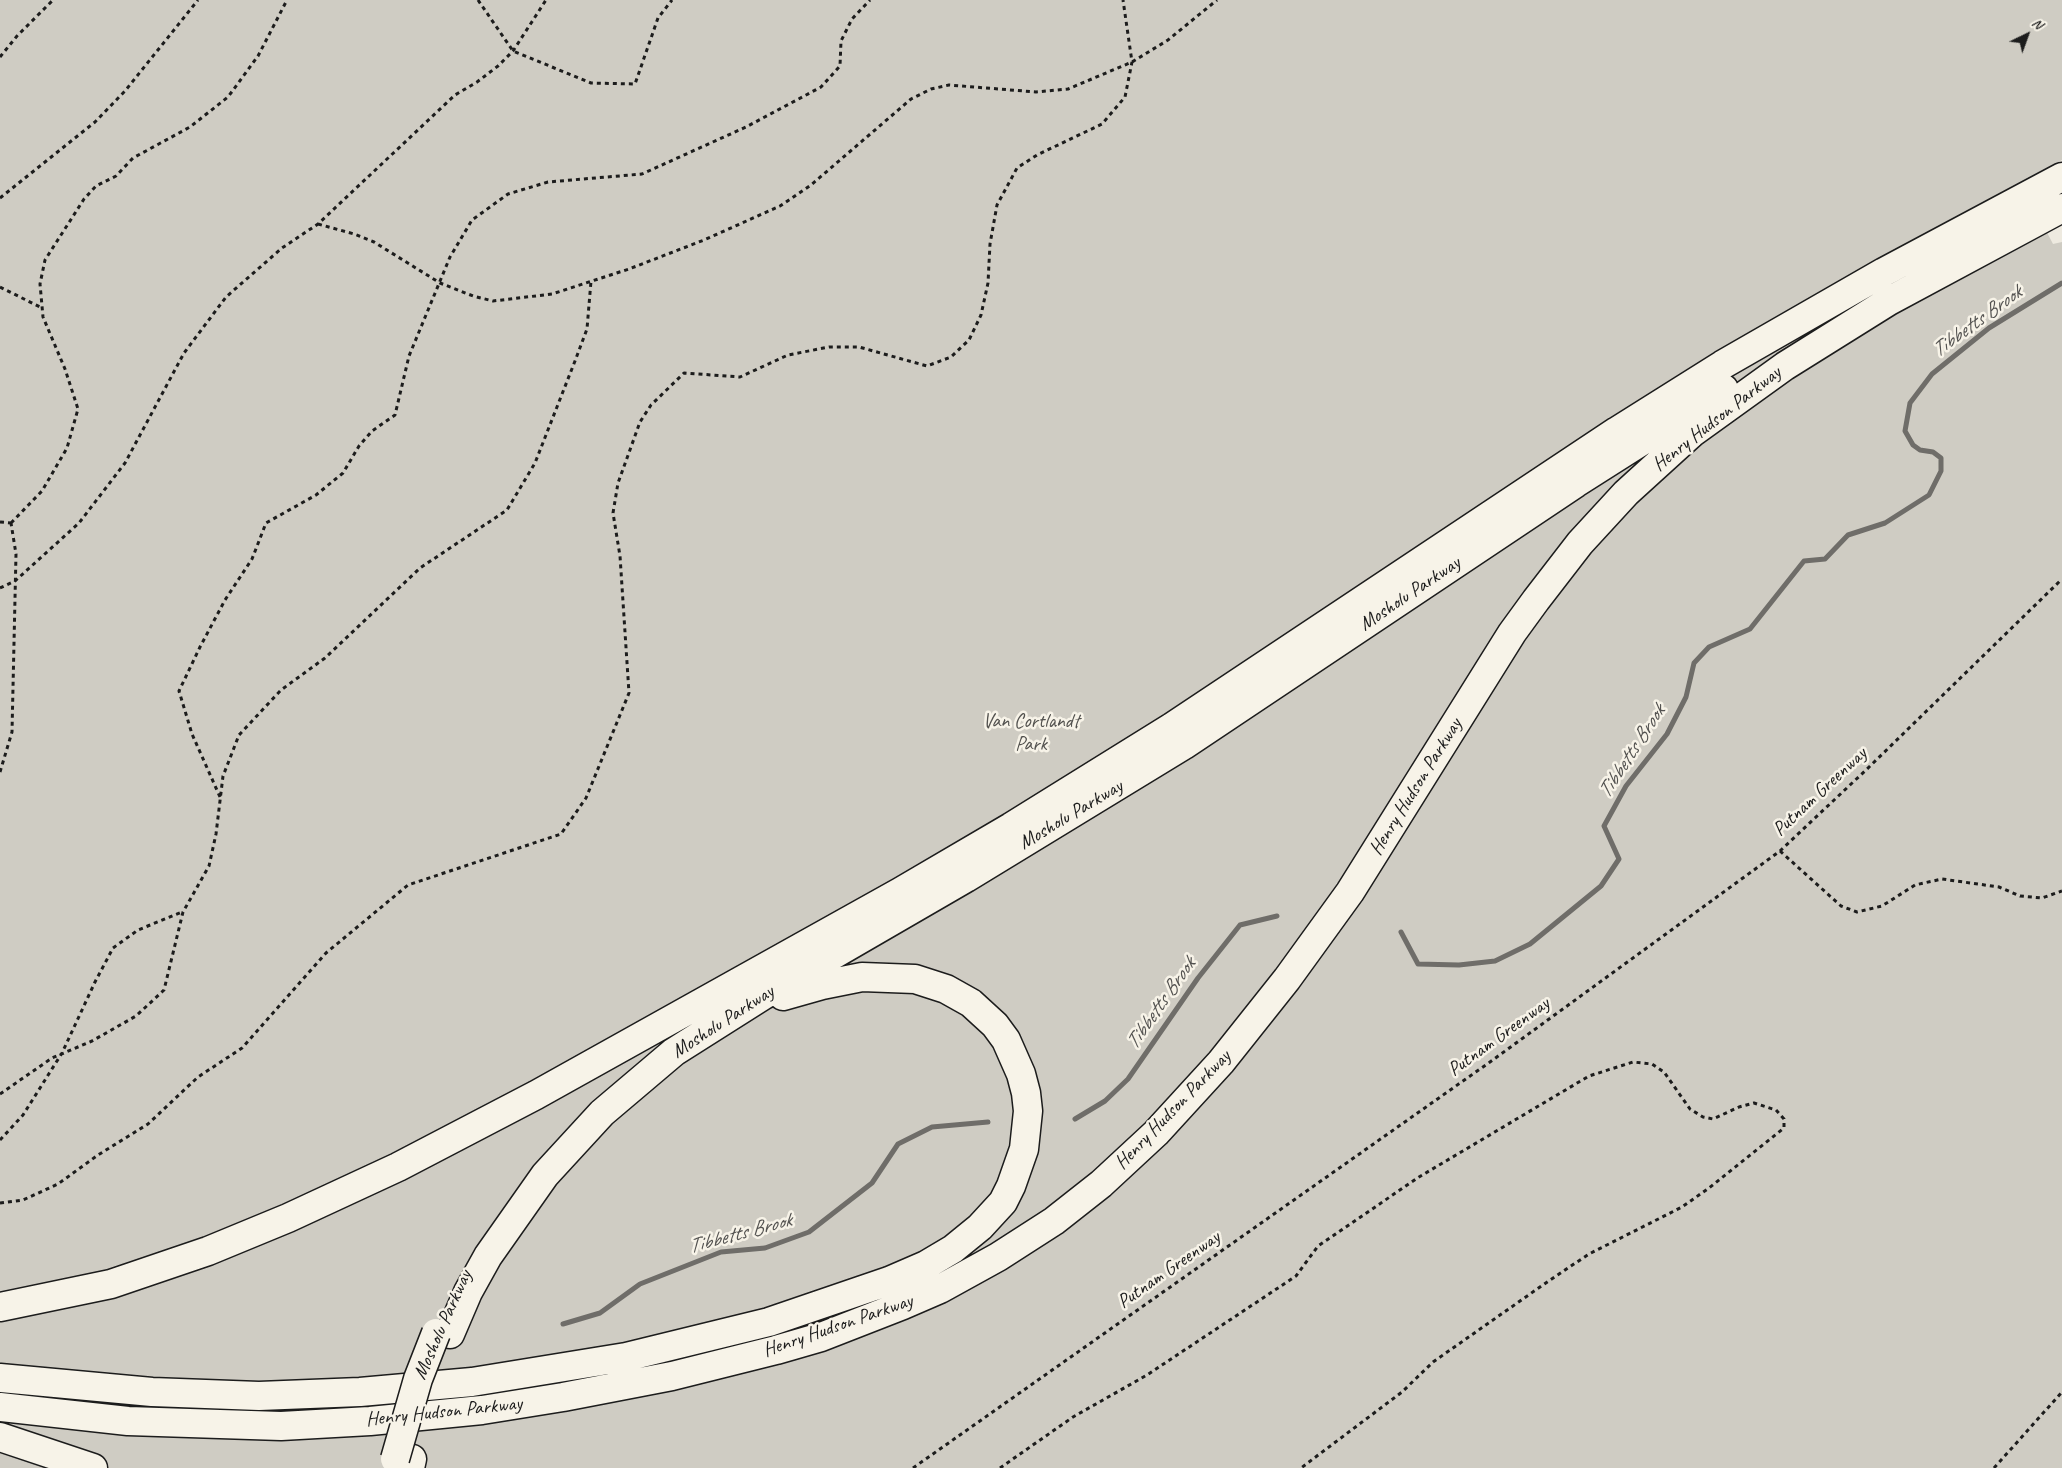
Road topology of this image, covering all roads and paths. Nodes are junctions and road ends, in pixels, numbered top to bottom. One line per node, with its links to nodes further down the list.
1 (53, 0): 11 (path)
2 (198, 0): 14 (path)
3 (287, 0): 21 (path)
4 (478, 0): 10 (path)
5 (546, 0): 10 (path)
6 (672, 0): 10 (path)
7 (870, 0): 18 (path)
8 (1123, 0): 12 (path)
9 (1217, 0): 12 (path)
10 (513, 51): 16 (path)
11 (0, 57)
12 (1132, 62): 17 (path); 36 (path)
13 (2062, 177): 32 (highway, Henry Hudson Parkway)
14 (0, 198)
15 (2062, 208): 20 (highway, Henry Hudson Parkway)
16 (318, 224): 18 (path); 25 (path)
17 (592, 281): 18 (path); 28 (path)
18 (440, 283): 28 (path)
19 (0, 287): 21 (path)
20 (1889, 301): 32 (highway, Mosholu Parkway); 40 (highway, Henry Hudson Parkway)
21 (42, 308): 23 (path)
22 (0, 522): 23 (path)
23 (11, 523): 25 (path)
24 (2062, 579): 29 (path, Putnam Greenway)
25 (15, 580): 26 (path); 27 (path)
26 (0, 588)
27 (0, 772)
28 (220, 796): 31 (path)
29 (1780, 850): 30 (path); 44 (path, Putnam Greenway)
30 (2062, 891)
31 (183, 912): 33 (path); 33 (path)
32 (737, 997): 37 (highway, Henry Hudson Parkway); 38 (highway); 42 (highway, Mosholu Parkway)
33 (62, 1053): 34 (path); 35 (path)
34 (0, 1094)
35 (0, 1140)
36 (0, 1203)
37 (0, 1307)
38 (0, 1378)
39 (2062, 1392): 47 (path)
40 (0, 1407)
41 (0, 1437): 43 (highway)
42 (402, 1463)
43 (93, 1468)
44 (913, 1468)
45 (1000, 1468): 46 (path)
46 (1301, 1468)
47 (1994, 1468)

